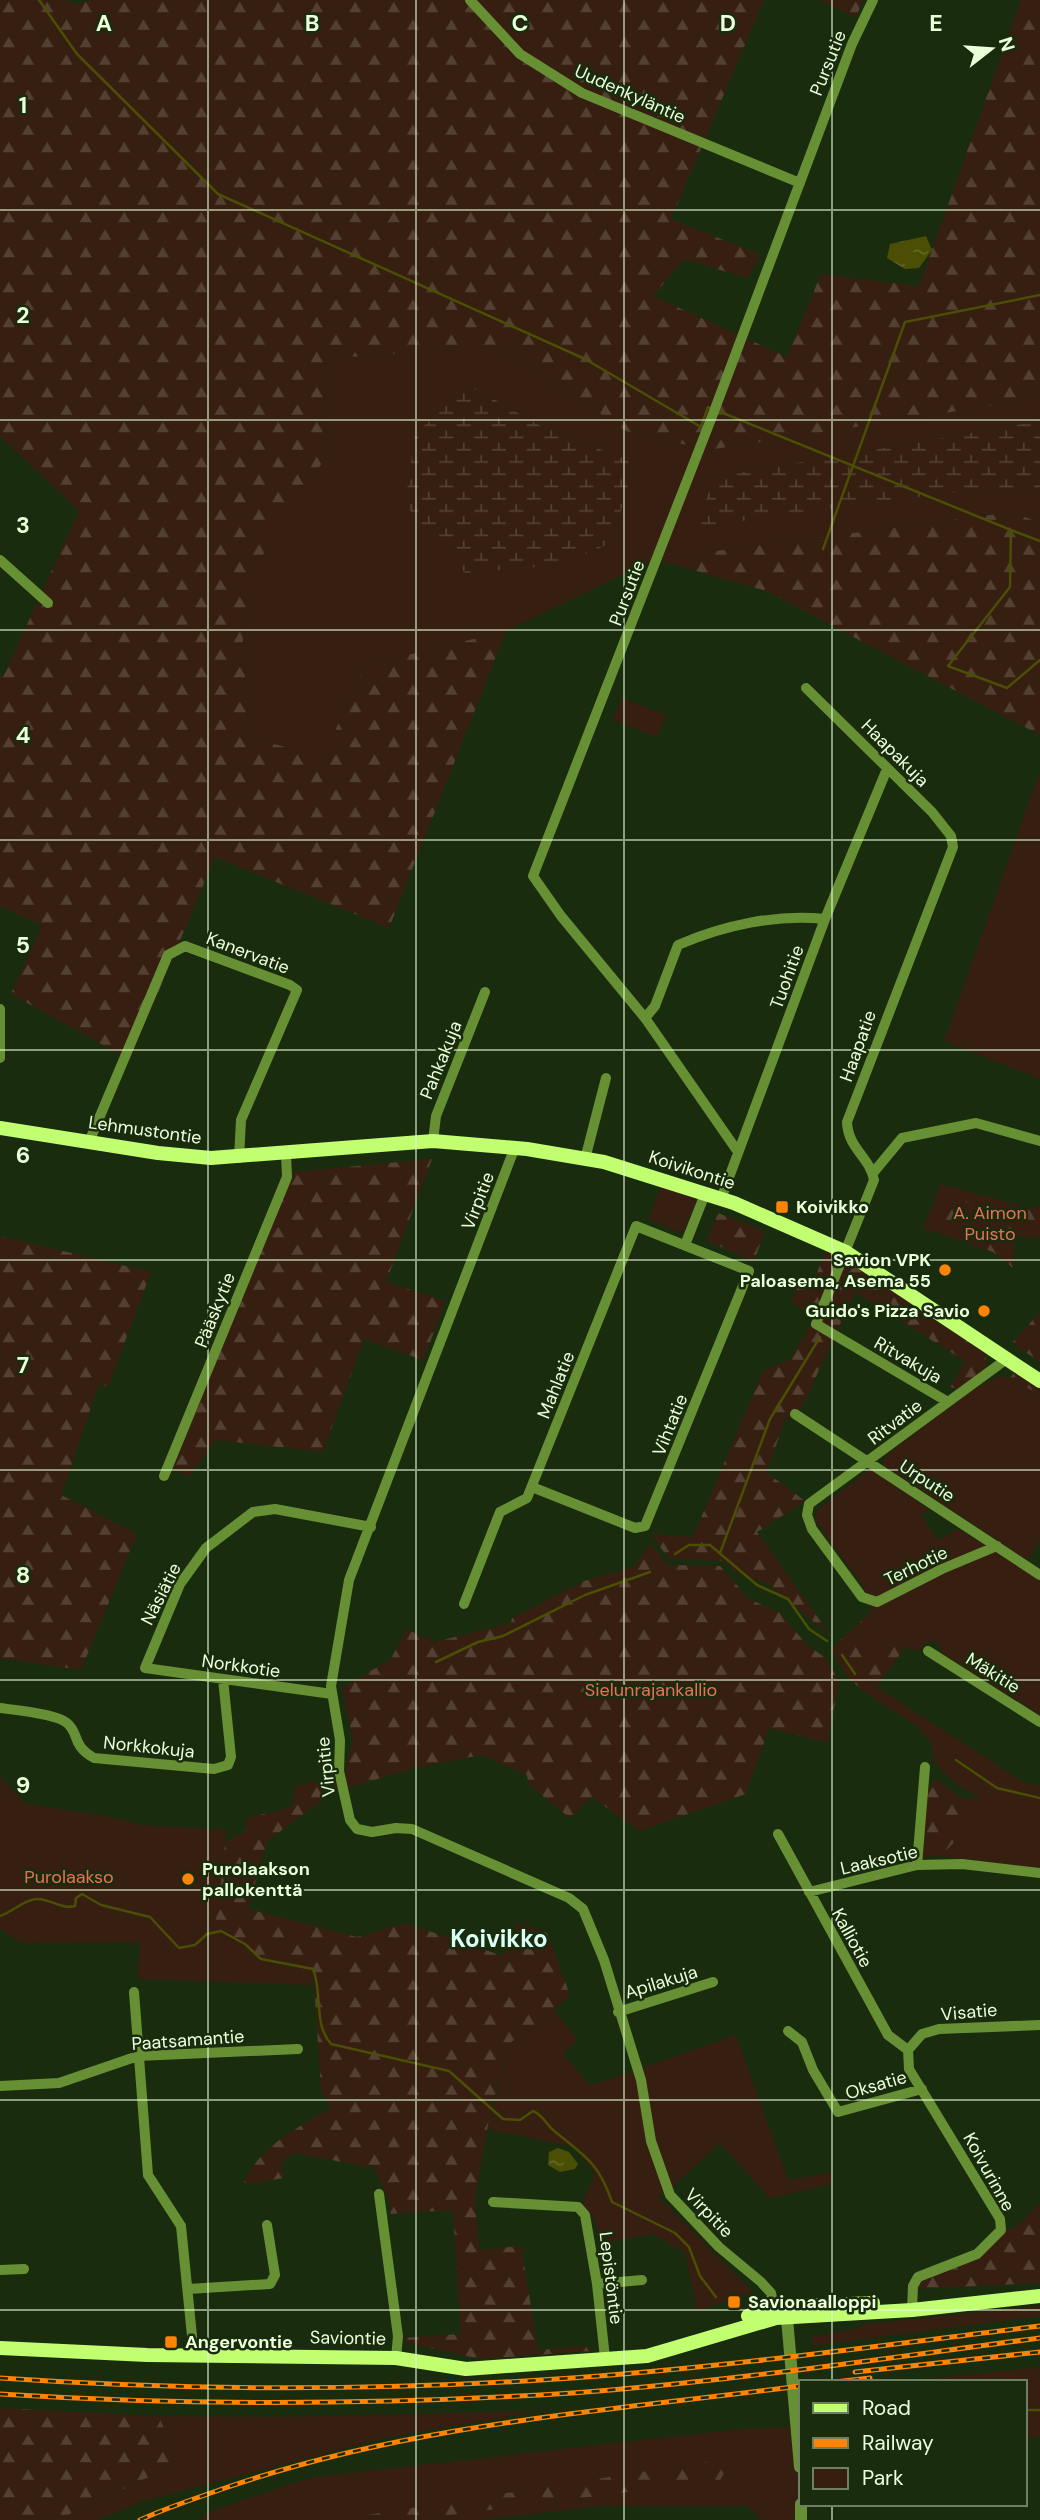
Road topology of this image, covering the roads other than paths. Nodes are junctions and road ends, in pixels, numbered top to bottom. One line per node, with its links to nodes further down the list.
1 (470, 0): 3 (street, Uudenkyläntie)
2 (873, 0): 3 (street, Pursutie)
3 (800, 183): 12 (street, Pursutie)
4 (0, 560): 5 (street)
5 (48, 603)
6 (806, 688): 7 (street, Haapakuja)
7 (887, 769): 8 (street, Haapakuja); 9 (street, Tuohitie)
8 (953, 847): 24 (street, Haapatie)
9 (825, 919): 12 (street); 20 (street, Tuohitie)
10 (485, 992): 16 (street, Pahkakuja)
11 (0, 1009): 13 (street)
12 (645, 1018): 20 (street, Pursutie)
13 (0, 1058)
14 (606, 1078): 23 (street)
15 (0, 1128): 18 (main road, Lehmustontie)
16 (433, 1141): 19 (main road, Koivikontie); 21 (main road, Koivikontie)
17 (1040, 1141): 24 (street)
18 (89, 1142): 22 (main road, Lehmustontie); 22 (street, Kanervatie)
19 (514, 1147): 23 (main road, Koivikontie); 38 (street, Virpitie)
20 (738, 1152): 26 (street, Tuohitie)
21 (286, 1154): 22 (main road, Lehmustontie); 35 (street, Pääskytie)
22 (239, 1158)
23 (585, 1159): 25 (main road, Koivikontie)
24 (873, 1173): 29 (street)
25 (705, 1194): 26 (main road, Koivikontie); 27 (street)
26 (722, 1199): 29 (main road, Koivikontie)
27 (685, 1245): 28 (street, Mahlatie); 36 (street, Mahlatie)
28 (699, 1251): 36 (street, Vihtatie)
29 (846, 1252): 30 (main road, Koivikontie); 32 (street, Ritvakuja)
30 (1008, 1358): 31 (main road, Koivikontie); 32 (street, Ritvatie)
31 (1040, 1381)
32 (948, 1402): 34 (street, Ritvatie)
33 (795, 1414): 34 (street, Urputie)
34 (869, 1462): 37 (street, Ritvatie); 39 (street, Urputie)
35 (164, 1476)
36 (532, 1487): 41 (street, Mahlatie)
37 (807, 1515): 39 (street, Terhotie)
38 (371, 1527): 43 (street, Näsiätie); 45 (street, Virpitie)
39 (997, 1546): 40 (street, Urputie)
40 (1040, 1575)
41 (464, 1604)
42 (929, 1651): 47 (street, Mäkitie)
43 (145, 1668): 44 (street, Norkkotie)
44 (223, 1679): 45 (street, Norkkotie); 46 (street, Norkkokuja)
45 (332, 1694): 55 (street, Virpitie)
46 (0, 1708)
47 (1040, 1722)
48 (925, 1767): 50 (street)
49 (778, 1834): 52 (street, Kalliotie)
50 (917, 1865): 51 (street, Laaksotie); 52 (street, Laaksotie)
51 (1040, 1873)
52 (809, 1892): 59 (street, Kalliotie)
53 (713, 1982): 55 (street, Apilakuja)
54 (134, 1992): 60 (street)
55 (618, 2011): 73 (street, Virpitie)
56 (1040, 2025): 59 (street, Visatie)
57 (788, 2031): 62 (street, Oksatie)
58 (298, 2049): 60 (street, Paatsamantie)
59 (908, 2050): 62 (street, Koivurinne)
60 (138, 2056): 61 (street, Paatsamantie); 70 (street)
61 (0, 2085)
62 (922, 2089): 72 (street, Koivurinne)
63 (379, 2194): 76 (street)
64 (494, 2202): 69 (street, Lepistöntie)
65 (267, 2225): 70 (street)
66 (24, 2269): 67 (street)
67 (0, 2270)
68 (642, 2280): 69 (street)
69 (597, 2284): 77 (street, Lepistöntie)
70 (188, 2289): 75 (street)
71 (1040, 2296): 72 (main road, Saviontie)
72 (912, 2306): 73 (main road, Saviontie)
73 (781, 2312): 77 (main road, Saviontie); 78 (street)
74 (0, 2348): 75 (main road, Saviontie)
75 (194, 2356): 76 (main road, Saviontie)
76 (396, 2358): 77 (main road, Saviontie)
77 (605, 2358)
78 (799, 2459)

